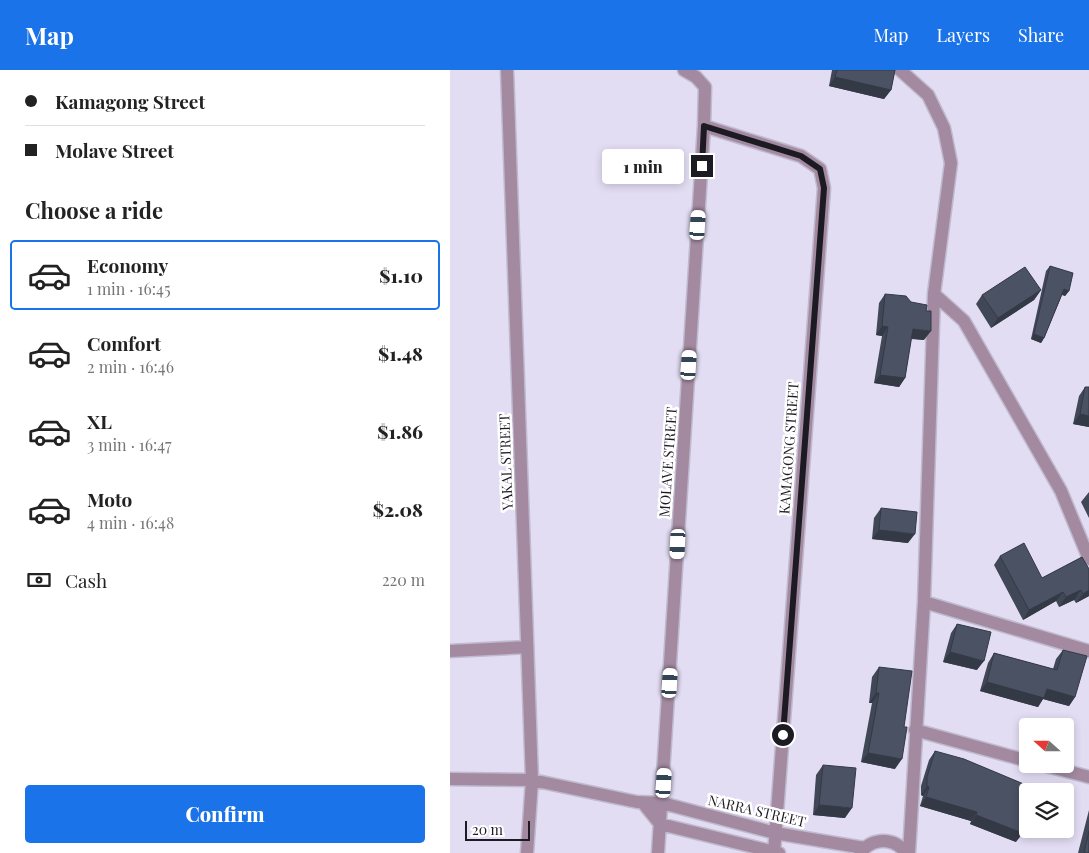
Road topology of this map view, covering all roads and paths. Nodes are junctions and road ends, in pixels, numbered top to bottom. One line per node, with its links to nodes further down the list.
1 (508, 70): 8 (street, YAKAL STREET)
2 (684, 70): 4 (street, MOLAVE STREET)
3 (900, 70): 5 (street)
4 (704, 126): 18 (street, MOLAVE STREET); 20 (street, KAMAGONG STREET)
5 (934, 294): 6 (street); 7 (street)
6 (1089, 559)
7 (924, 602): 10 (street); 11 (street)
8 (527, 647): 9 (street); 16 (street, YAKAL STREET)
9 (450, 651)
10 (1089, 651)
11 (915, 730): 12 (street); 25 (street)
12 (1019, 758)
13 (1071, 773): 14 (street)
14 (1089, 778)
15 (450, 779): 16 (street, NARRA STREET)
16 (532, 780): 17 (street, NARRA STREET); 22 (street, YAKAL STREET)
17 (643, 803): 18 (street, NARRA STREET); 19 (street)
18 (662, 803): 19 (street, MOLAVE STREET); 20 (street, NARRA STREET)
19 (660, 824): 23 (street, MOLAVE STREET); 24 (street)
20 (775, 833): 21 (street, NARRA STREET); 24 (street, KAMAGONG STREET)
21 (862, 851): 25 (street)
22 (527, 853)
23 (658, 853)
24 (775, 853)
25 (908, 853)

